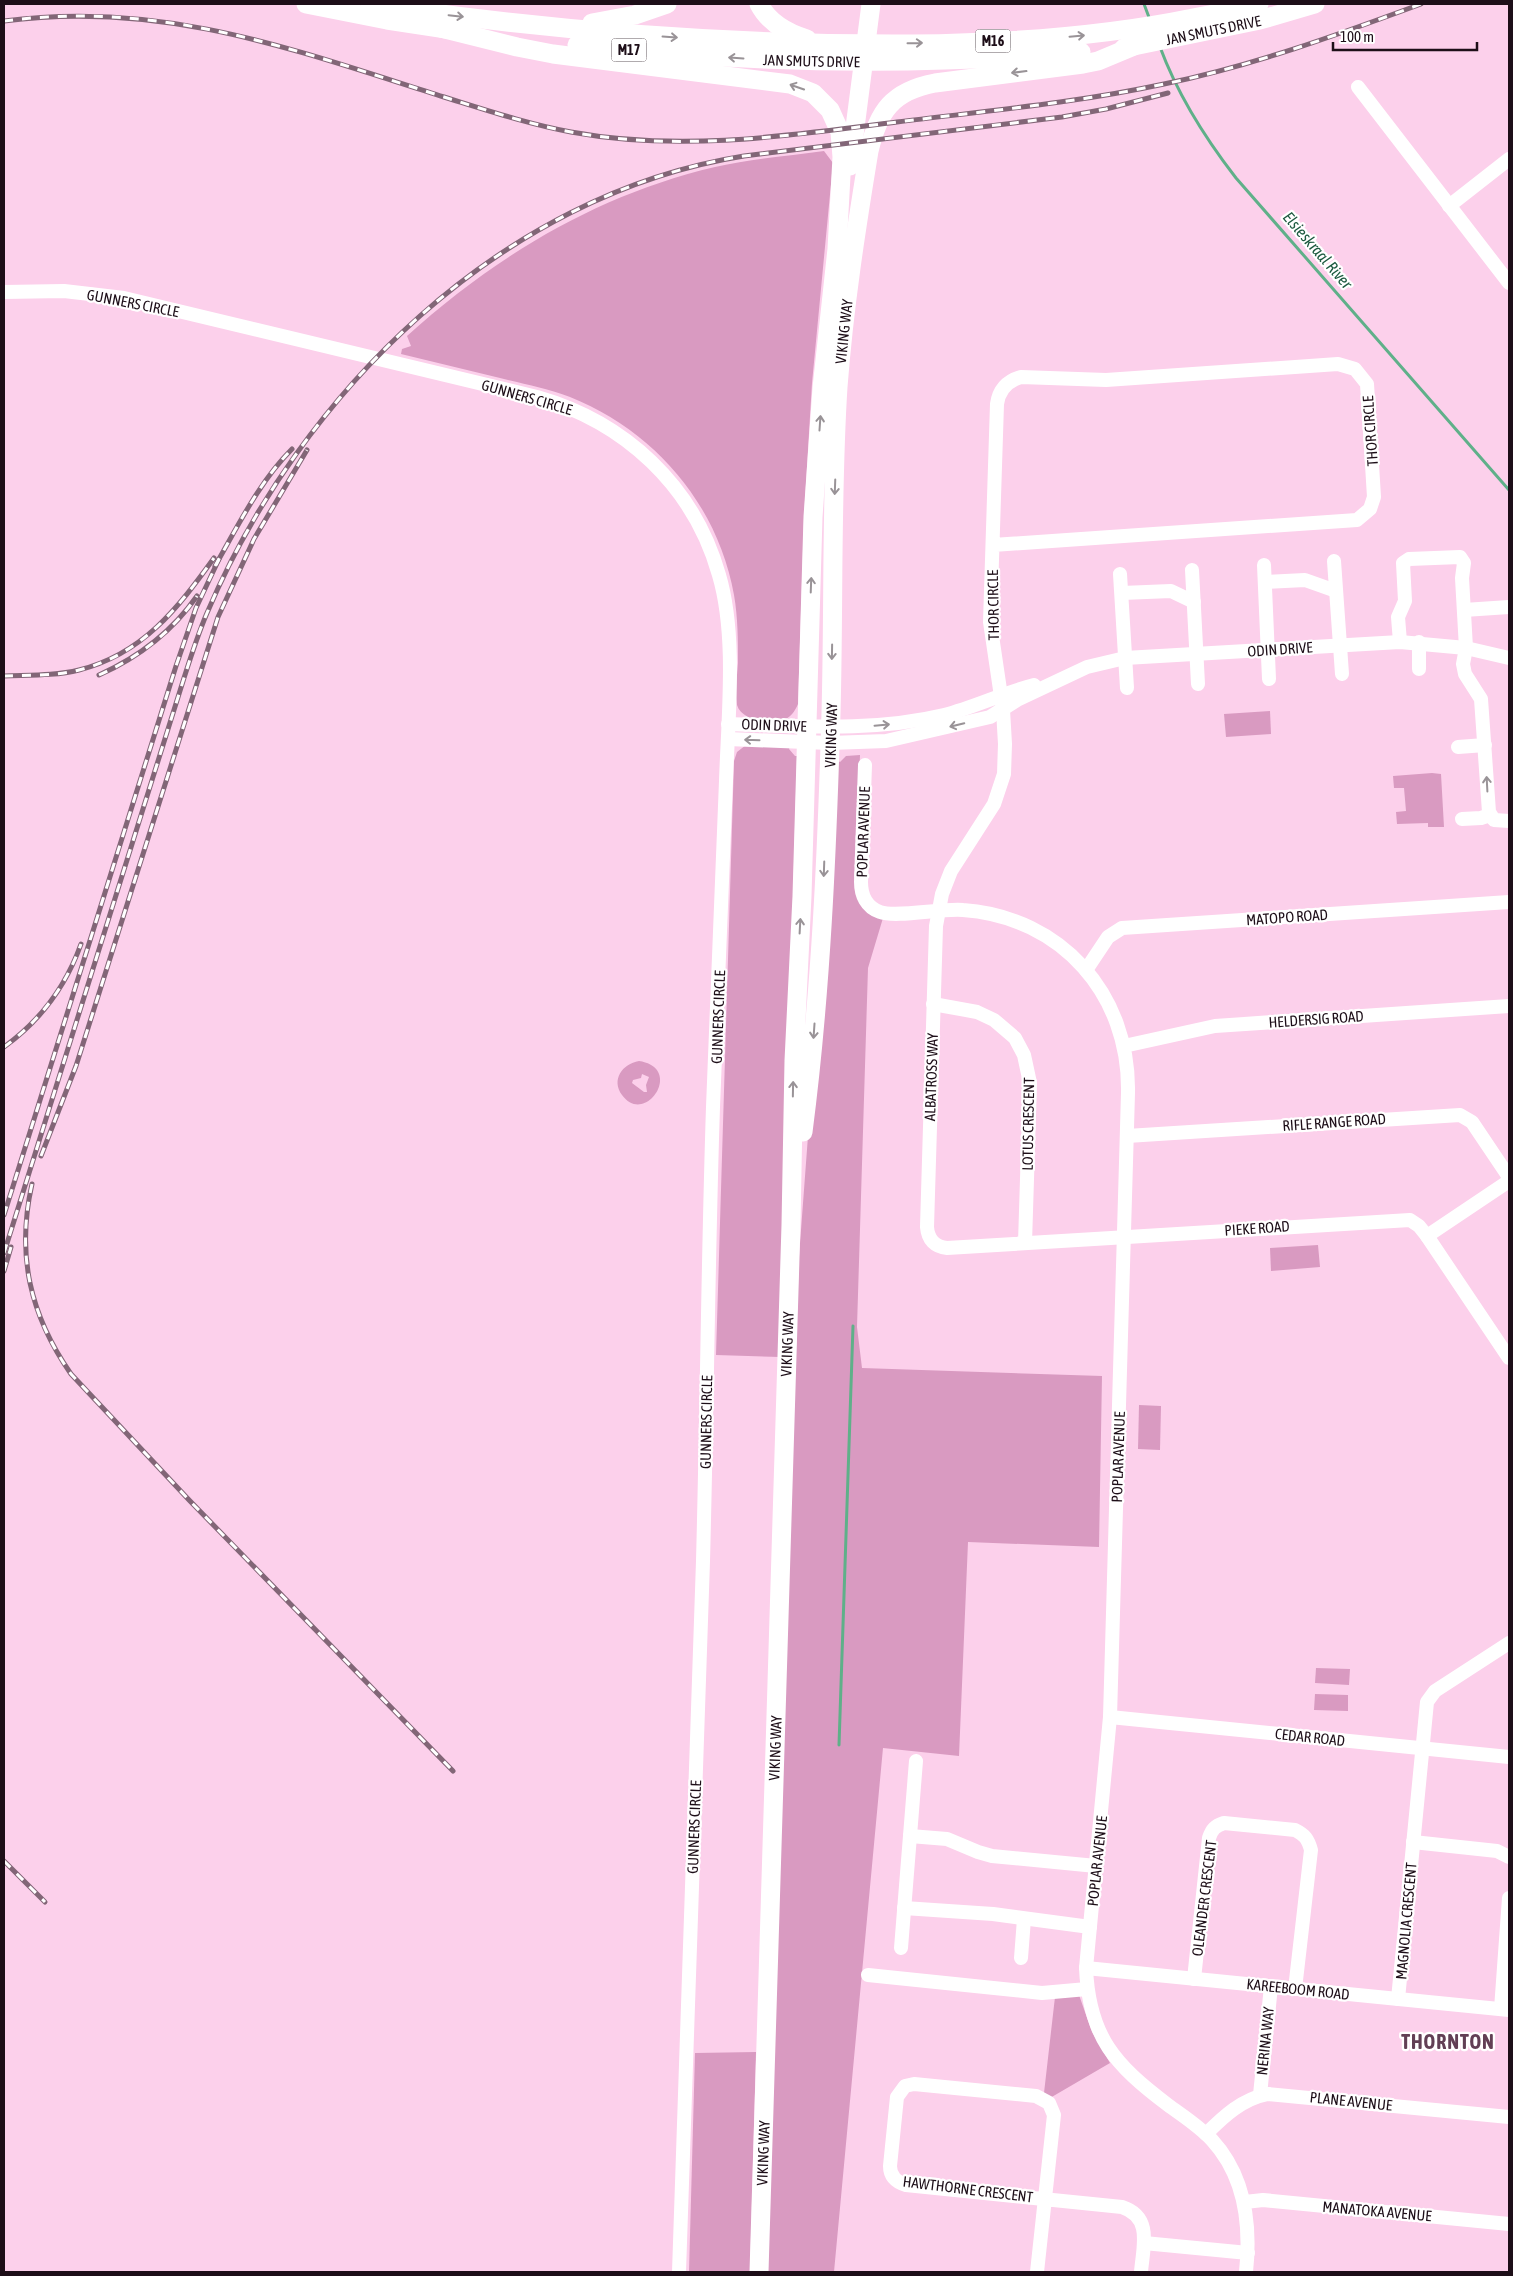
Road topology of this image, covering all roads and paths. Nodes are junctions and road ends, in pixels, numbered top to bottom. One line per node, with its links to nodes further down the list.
1 (306, 4): 11 (main road, JAN SMUTS DRIVE / M17)
2 (370, 4): 10 (main road, JAN SMUTS DRIVE / M17, one-way to 10)
3 (667, 4): 10 (main road)
4 (759, 4): 14 (main road)
5 (871, 4): 9 (main road)
6 (881, 4): 9 (main road)
7 (1259, 4): 12 (main road, JAN SMUTS DRIVE / M16)
8 (1315, 4): 12 (main road, JAN SMUTS DRIVE / M16)
9 (874, 23): 16 (main road)
10 (551, 26): 14 (main road, JAN SMUTS DRIVE / M17, one-way to 14)
11 (441, 28): 13 (main road, JAN SMUTS DRIVE / M17, one-way to 11); 16 (main road, one-way to 11)
12 (1178, 29): 13 (main road, JAN SMUTS DRIVE / M16)
13 (1138, 39): 14 (main road, JAN SMUTS DRIVE / M16, one-way to 13); 16 (main road, one-way to 16)
14 (849, 44)
15 (1358, 87): 18 (street)
16 (856, 155): 19 (main road)
17 (1509, 159): 18 (street)
18 (1449, 206): 20 (street)
19 (845, 248): 50 (main road, VIKING WAY, one-way to 19); 51 (main road, VIKING WAY, one-way to 51)
20 (1509, 283)
21 (4, 292): 49 (street, GUNNERS CIRCLE)
22 (993, 545): 22 (street, THOR CIRCLE); 47 (street, THOR CIRCLE)
23 (1334, 561): 28 (street)
24 (1264, 565): 27 (street)
25 (1192, 570): 30 (street)
26 (1120, 574): 29 (street)
27 (1265, 582): 28 (street); 37 (street)
28 (1336, 592): 35 (street)
29 (1122, 593): 30 (street); 39 (street)
30 (1194, 602): 38 (street)
31 (1509, 607): 32 (street)
32 (1464, 610): 33 (street); 36 (street)
33 (1400, 642): 34 (street, ODIN DRIVE); 35 (street, ODIN DRIVE)
34 (1418, 642): 36 (street, ODIN DRIVE); 41 (street)
35 (1339, 645): 37 (street, ODIN DRIVE); 42 (street)
36 (1466, 648): 40 (street, ODIN DRIVE); 53 (street)
37 (1269, 650): 38 (street, ODIN DRIVE); 43 (street)
38 (1197, 654): 39 (street, ODIN DRIVE); 45 (street)
39 (1125, 658): 44 (street, ODIN DRIVE); 46 (street)
40 (1509, 658)
41 (1419, 669)
42 (1342, 674)
43 (1269, 679)
44 (1054, 681): 47 (street, ODIN DRIVE); 48 (street, ODIN DRIVE)
45 (1198, 684)
46 (1127, 688)
47 (1001, 695): 48 (street, THOR CIRCLE); 51 (street, ODIN DRIVE, one-way to 47)
48 (1003, 710): 51 (street, ODIN DRIVE, one-way to 51); 60 (street)
49 (728, 724): 50 (street, ODIN DRIVE); 52 (street, GUNNERS CIRCLE)
50 (806, 734): 51 (street, ODIN DRIVE); 52 (street, ODIN DRIVE, one-way to 52); 68 (main road, VIKING WAY, one-way to 50)
51 (830, 735): 68 (main road, VIKING WAY, one-way to 68)
52 (728, 739): 105 (street, GUNNERS CIRCLE)
53 (1485, 745): 54 (street); 56 (street, one-way to 53)
54 (1458, 747)
55 (865, 765): 60 (street, POPLAR AVENUE)
56 (1490, 815): 57 (street); 58 (street)
57 (1462, 819)
58 (1509, 821)
59 (1509, 902): 61 (street, MATOPO ROAD)
60 (939, 910): 61 (street, POPLAR AVENUE); 62 (street, ALBATROSS WAY)
61 (1086, 970): 64 (street, POPLAR AVENUE)
62 (934, 1004): 71 (street, ALBATROSS WAY); 72 (street, LOTUS CRESCENT)
63 (1509, 1006): 64 (street, HELDERSIG ROAD)
64 (1124, 1046): 65 (street, POPLAR AVENUE)
65 (1127, 1136): 66 (street, RIFLE RANGE ROAD); 70 (street, POPLAR AVENUE)
66 (1509, 1177)
67 (1509, 1181): 69 (street)
68 (791, 1225): 106 (main road, VIKING WAY)
69 (1428, 1236): 70 (street, PIEKE ROAD); 73 (street, PIEKE ROAD)
70 (1124, 1237): 72 (street, PIEKE ROAD); 75 (street, POPLAR AVENUE)
71 (933, 1243): 72 (street, PIEKE ROAD)
72 (1025, 1243)
73 (1509, 1358)
74 (1507, 1648): 76 (street, MAGNOLIA CRESCENT)
75 (1110, 1716): 76 (street, CEDAR ROAD); 82 (street, POPLAR AVENUE)
76 (1422, 1749): 77 (street, CEDAR ROAD); 80 (street, MAGNOLIA CRESCENT)
77 (1509, 1757)
78 (916, 1761): 79 (street)
79 (910, 1836): 82 (street); 84 (street)
80 (1413, 1842): 81 (street, MAGNOLIA CRESCENT); 95 (street, MAGNOLIA CRESCENT)
81 (1509, 1857)
82 (1096, 1866): 86 (street, POPLAR AVENUE)
83 (1509, 1898): 96 (street)
84 (904, 1908): 85 (street); 87 (street)
85 (1024, 1919): 86 (street); 88 (street)
86 (1090, 1927): 89 (street, POPLAR AVENUE)
87 (901, 1948)
88 (1021, 1958)
89 (1086, 1968): 91 (street, KAREEBOOM ROAD); 93 (street, POPLAR AVENUE)
90 (868, 1975): 93 (street)
91 (1194, 1978): 92 (street, KAREEBOOM ROAD); 94 (street, OLEANDER CRESCENT)
92 (1271, 1986): 94 (street, KAREEBOOM ROAD); 97 (street, NERINA WAY)
93 (1087, 1989): 99 (street, POPLAR AVENUE)
94 (1295, 1989): 95 (street, KAREEBOOM ROAD)
95 (1398, 1999): 96 (street, KAREEBOOM ROAD)
96 (1505, 2010)
97 (1260, 2095): 98 (street, PLANE AVENUE); 99 (street, PLANE AVENUE)
98 (1509, 2117)
99 (1206, 2134): 101 (street, POPLAR AVENUE)
100 (1045, 2198): 100 (street, HAWTHORNE CRESCENT); 103 (street); 107 (street)
101 (1245, 2202): 102 (street, MANATOKA AVENUE); 104 (street, POPLAR AVENUE)
102 (1509, 2224)
103 (1144, 2243): 104 (street); 108 (street)
104 (1248, 2252): 109 (street, POPLAR AVENUE)
105 (679, 2272)
106 (759, 2272)
107 (1037, 2272)
108 (1140, 2272)
109 (1246, 2272)

